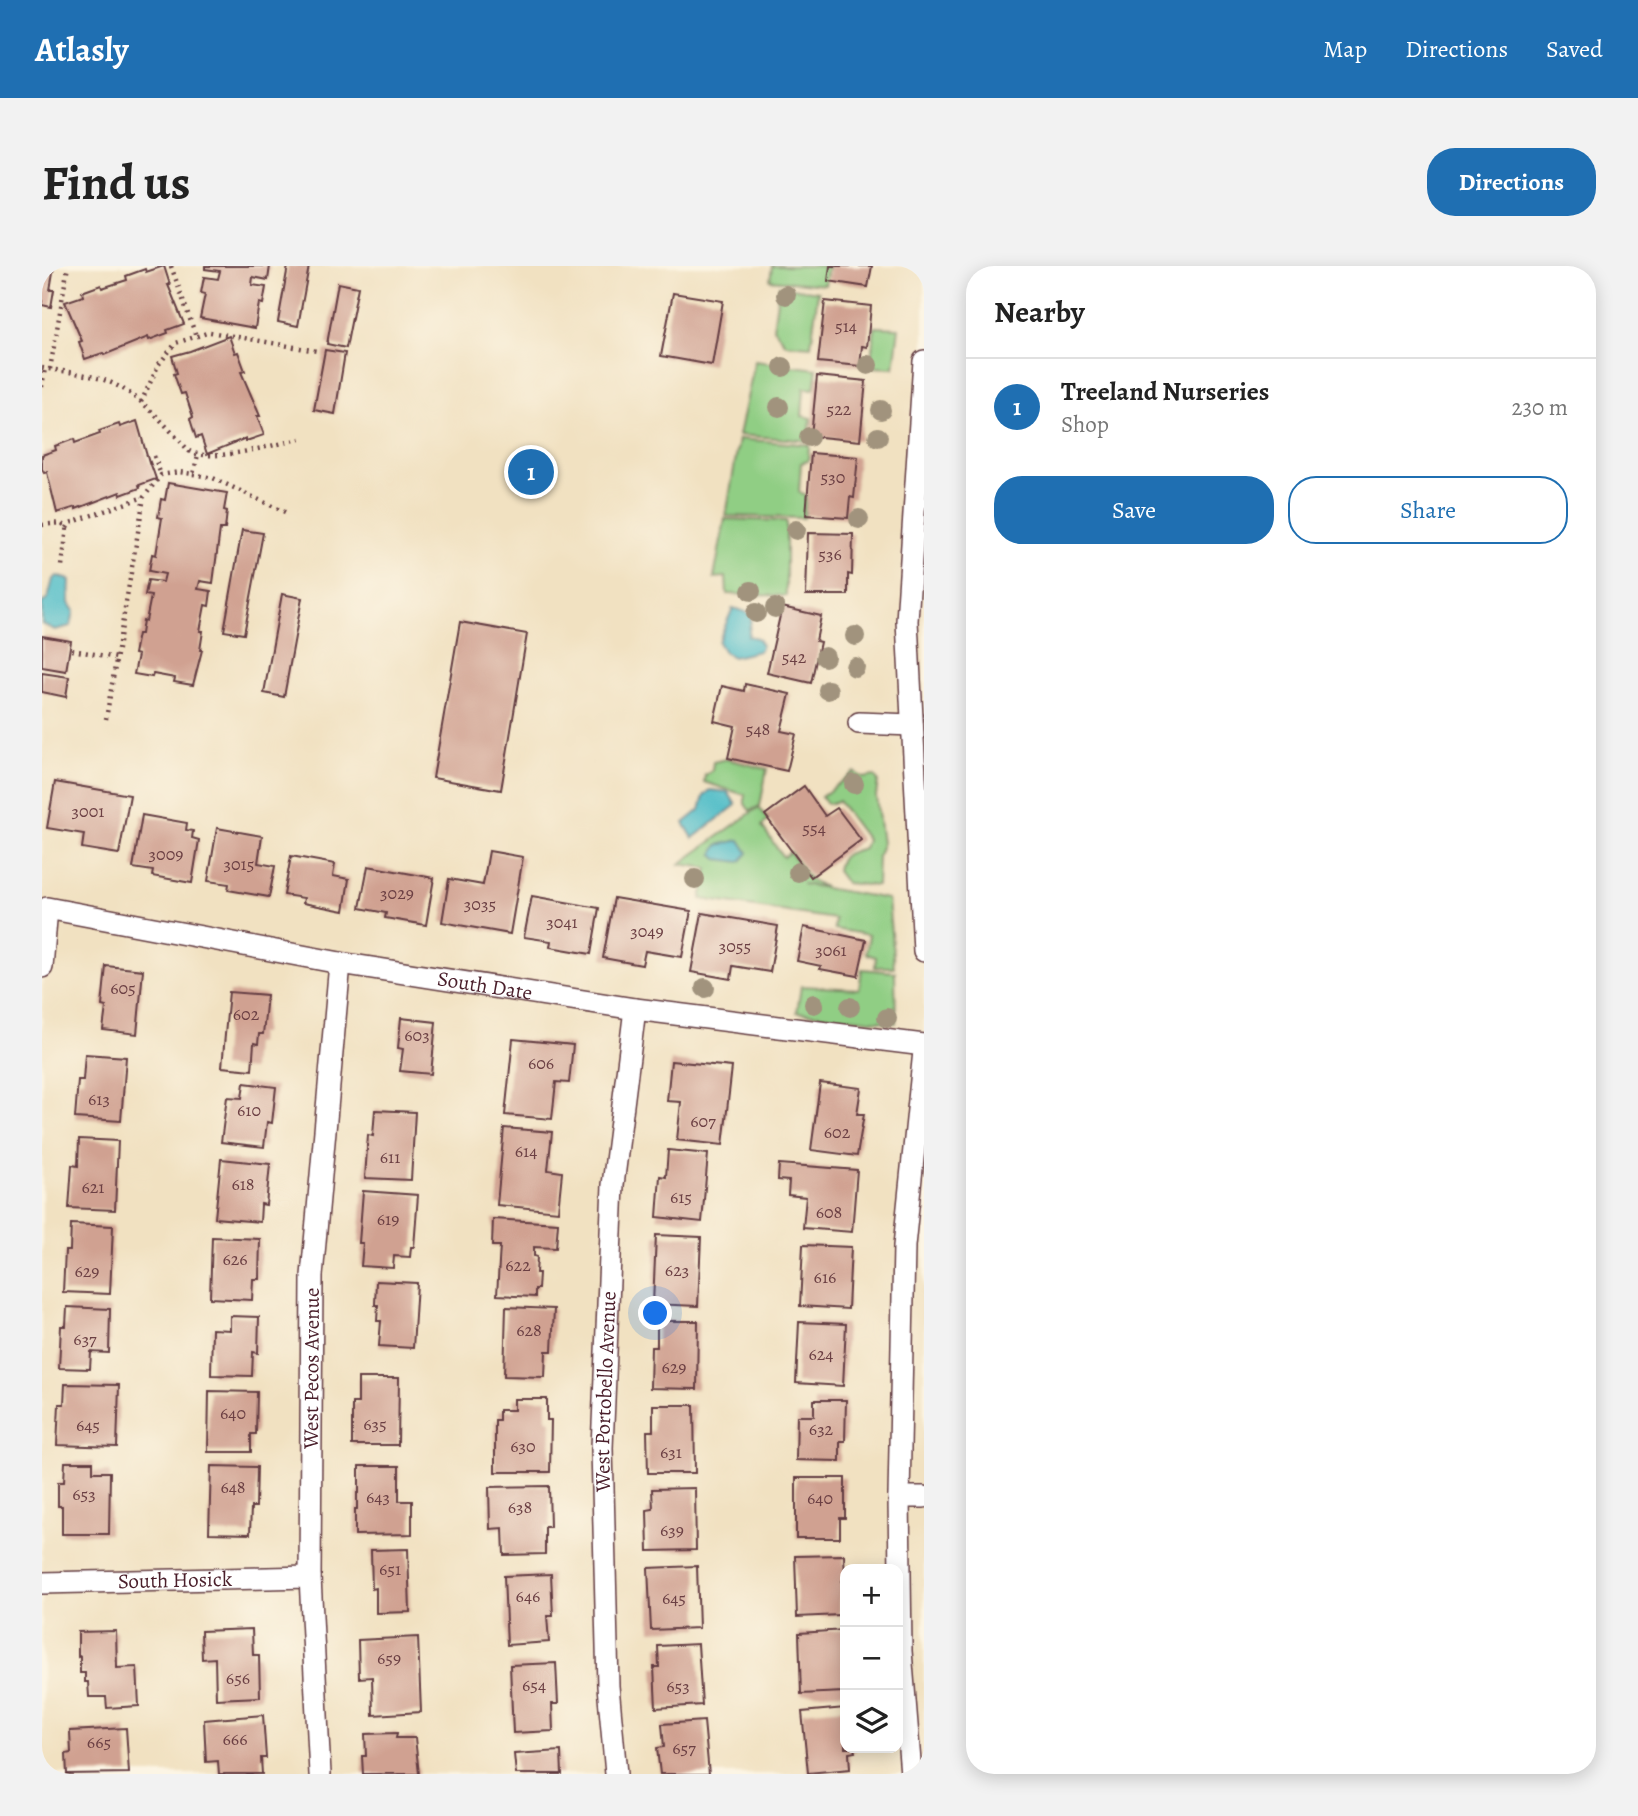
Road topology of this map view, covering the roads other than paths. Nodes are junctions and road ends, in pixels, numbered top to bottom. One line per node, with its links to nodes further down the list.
1 (924, 361): 3 (street)
2 (859, 723): 3 (street)
3 (912, 725): 4 (street)
4 (924, 951)
5 (340, 962): 6 (street, South Date); 7 (street, South Date); 12 (street, West Pecos Avenue)
6 (42, 967)
7 (635, 1009): 8 (street, South Date); 15 (street, West Portobello Avenue)
8 (924, 1045)
9 (924, 1051): 10 (street)
10 (899, 1497): 11 (street); 16 (street)
11 (924, 1497)
12 (310, 1577): 13 (street, South Hosick); 14 (street, West Pecos Avenue)
13 (42, 1583)
14 (320, 1774)
15 (616, 1774)
16 (911, 1774)

